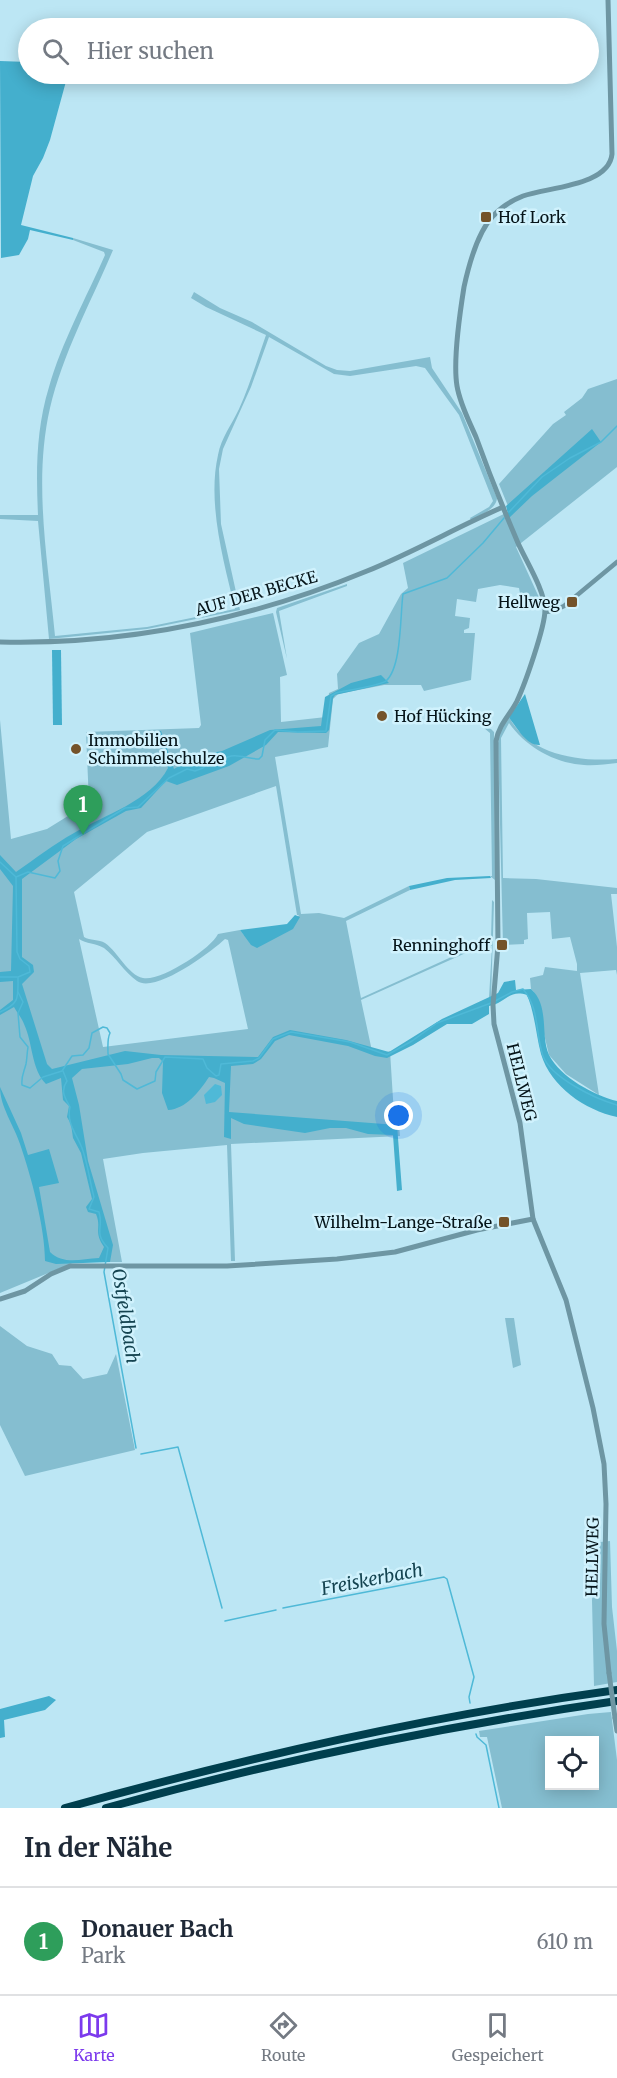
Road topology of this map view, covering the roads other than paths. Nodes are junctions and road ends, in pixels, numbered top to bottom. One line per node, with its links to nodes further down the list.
1 (608, 0): 2 (street)
2 (503, 507): 4 (street); 5 (street, AUF DER BECKE)
3 (617, 562): 4 (street)
4 (545, 612): 6 (street, HELLWEG)
5 (0, 642)
6 (533, 1219): 7 (street); 10 (street, HELLWEG, bridge)
7 (0, 1299)
8 (617, 1690): 11 (highway)
9 (617, 1701): 12 (highway)
10 (617, 1731)
11 (65, 1808)
12 (106, 1808)

